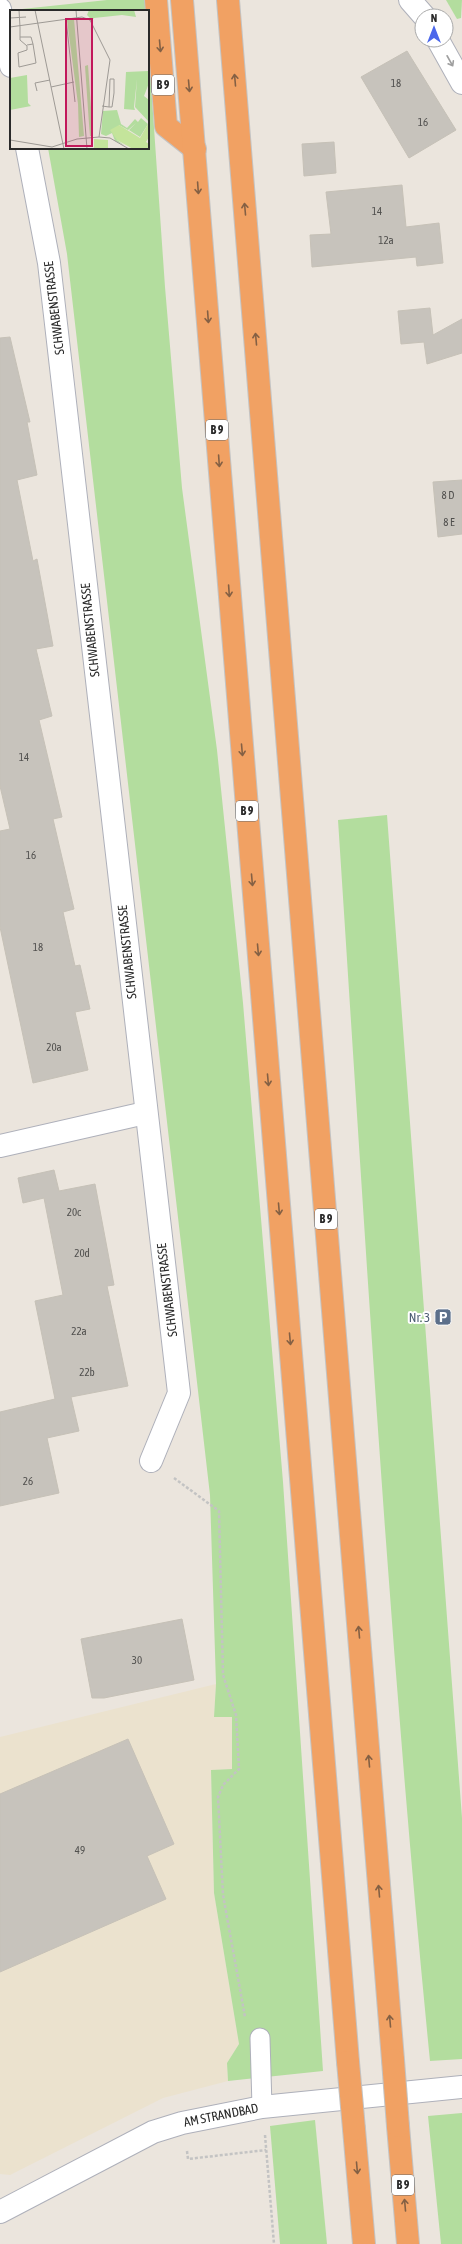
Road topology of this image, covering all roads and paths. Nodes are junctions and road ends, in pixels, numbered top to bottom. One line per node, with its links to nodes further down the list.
1 (410, 0): 5 (street)
2 (228, 1): 22 (highway, B 9, one-way to 2, bridge)
3 (182, 3): 11 (highway, B 9, one-way to 11)
4 (156, 4): 11 (highway, B 9, one-way to 11)
5 (417, 8)
6 (0, 9): 8 (street)
7 (442, 48): 9 (street, one-way to 9)
8 (10, 61)
9 (462, 83)
10 (27, 149): 12 (street, SCHWABENSTRASSE)
11 (195, 149): 21 (highway, B 9, one-way to 21, bridge)
12 (145, 1113): 13 (street); 14 (street, SCHWABENSTRASSE)
13 (0, 1146)
14 (151, 1461): 15 (path)
15 (260, 2038): 17 (lane)
16 (462, 2087): 17 (street, AM STRANDBAD)
17 (262, 2107): 18 (street, AM STRANDBAD)
18 (182, 2122): 19 (street, AM STRANDBAD); 20 (path)
19 (0, 2212)
20 (274, 2244)
21 (364, 2244)
22 (408, 2244)

